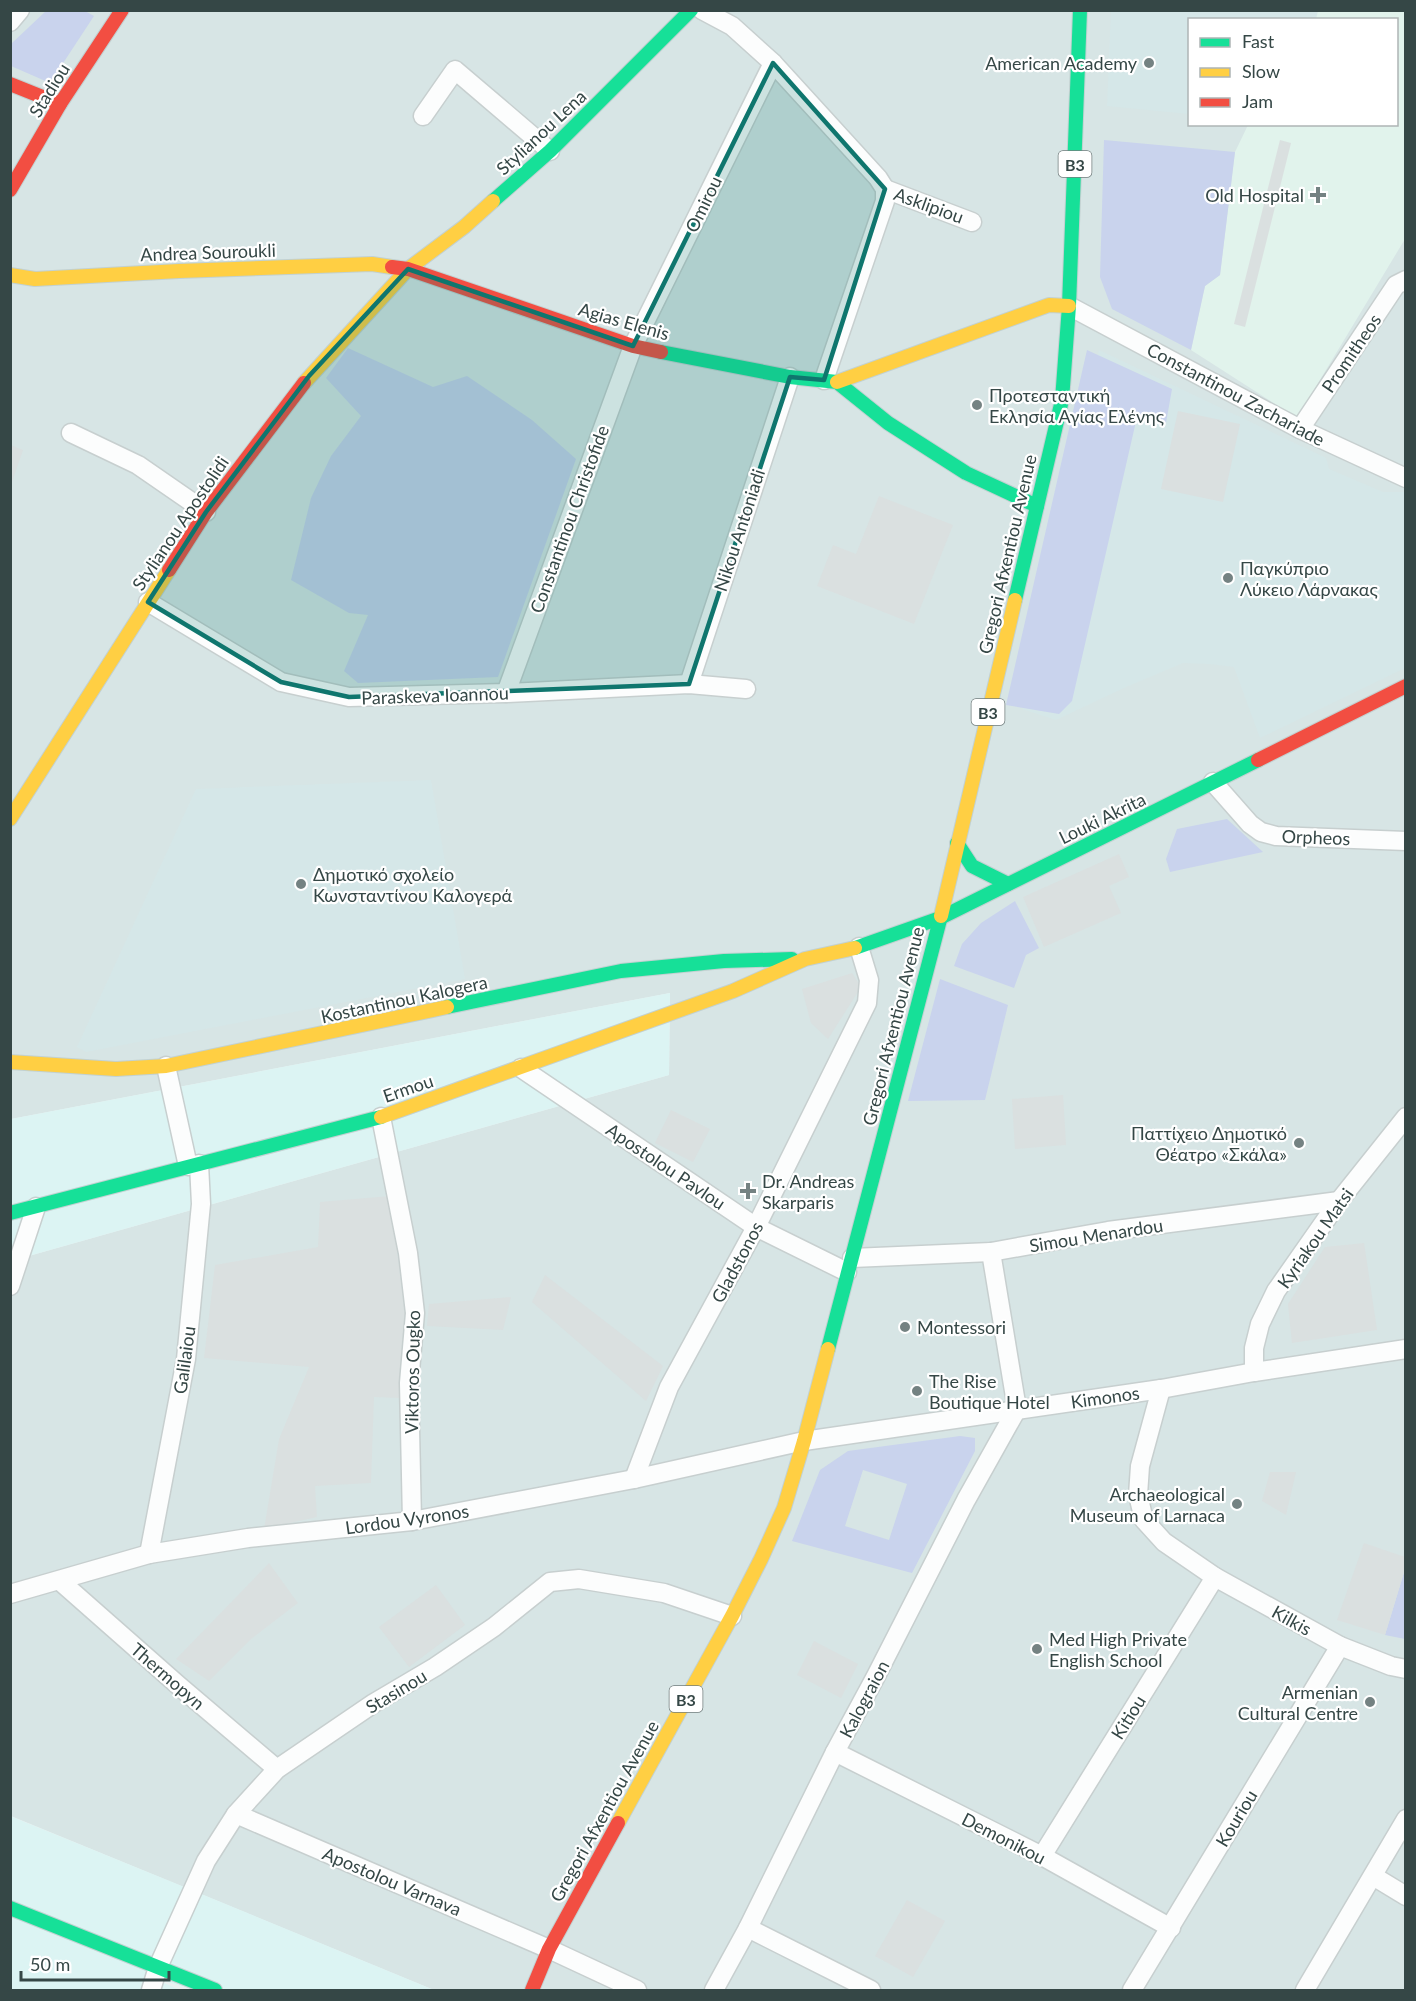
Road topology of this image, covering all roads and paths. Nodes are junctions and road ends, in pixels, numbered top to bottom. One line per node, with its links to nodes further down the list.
1 (20, 10): 6 (street)
2 (122, 10): 9 (street, Stadiou)
3 (691, 10): 11 (street, Stylianou Lena)
4 (702, 10): 7 (street)
5 (1080, 10): 18 (street, Gregori Afxentiou Avenue / B3)
6 (10, 22)
7 (773, 63): 12 (street); 19 (street, Omirou)
8 (10, 84): 9 (street)
9 (60, 104): 13 (street, Stadiou)
10 (423, 116): 11 (street)
11 (550, 151): 15 (street, Stylianou Lena)
12 (885, 189): 14 (street, Asklipiou); 21 (street)
13 (10, 190)
14 (972, 222)
15 (408, 269): 16 (street, Andrea Souroukli); 19 (street, Agias Elenis); 26 (street, Stylianou Apostolidi)
16 (10, 275)
17 (1406, 280): 22 (street, Promitheos)
18 (1069, 306): 21 (street, Agias Elenis); 22 (street, Constantinou Zachariade); 25 (street, Gregori Afxentiou Avenue / B3)
19 (633, 346): 20 (street, Agias Elenis); 31 (street, Constantinou Christofide)
20 (790, 376): 21 (street, Agias Elenis); 28 (street, Nikou Antoniadi)
21 (831, 381): 25 (street)
22 (1300, 429): 24 (street, Constantinou Zachariade)
23 (71, 433): 26 (street)
24 (1404, 474)
25 (1037, 506): 35 (street, Gregori Afxentiou Avenue / B3)
26 (206, 512): 27 (street, Stylianou Apostolidi)
27 (148, 602): 31 (street, Paraskeva Ioannou); 33 (street, Stylianou Apostolidi)
28 (689, 684): 30 (street, Paraskeva Ioannou); 31 (street, Paraskeva Ioannou)
29 (1406, 686): 32 (street, Louki Akrita)
30 (746, 689)
31 (506, 693)
32 (1213, 782): 34 (street, Orpheos); 36 (street, Louki Akrita)
33 (10, 819)
34 (1406, 841)
35 (957, 843): 36 (street); 37 (street, Gregori Afxentiou Avenue / B3)
36 (1008, 884): 37 (street, Louki Akrita)
37 (940, 918): 38 (street, Louki Akrita); 52 (street, Gregori Afxentiou Avenue / B3)
38 (859, 946): 39 (street, Louki Akrita); 50 (street, Gladstonos)
39 (805, 959): 40 (street, Ermou); 40 (street, Kostantinou Kalogera)
40 (730, 976): 42 (street, Kostantinou Kalogera); 43 (street, Ermou)
41 (10, 1062): 42 (street, Kostantinou Kalogera)
42 (166, 1066): 46 (street, Galilaiou)
43 (520, 1068): 44 (street, Ermou); 50 (street, Apostolou Pavlou)
44 (381, 1117): 46 (street, Ermou); 60 (street, Viktoros Ougko)
45 (1406, 1117): 47 (street, Kyriakou Matsi)
46 (193, 1165): 48 (street, Ermou); 61 (street, Galilaiou)
47 (1338, 1201): 51 (street, Simou Menardou); 55 (street, Kyriakou Matsi)
48 (36, 1207): 49 (street, Ermou); 53 (street)
49 (10, 1213)
50 (756, 1227): 52 (street, Apostolou Pavlou); 59 (street, Gladstonos)
51 (991, 1252): 52 (street, Simou Menardou); 57 (street)
52 (849, 1265): 58 (street, Gregori Afxentiou Avenue / B3)
53 (10, 1286)
54 (1406, 1349): 55 (street, Kimonos)
55 (1254, 1372): 56 (street, Kimonos)
56 (1161, 1389): 57 (street, Kimonos); 62 (street, Kilkis)
57 (1017, 1409): 58 (street, Kimonos); 68 (street, Kalograion)
58 (804, 1441): 59 (street, Lordou Vyronos); 65 (street, Gregori Afxentiou Avenue / B3)
59 (634, 1479): 60 (street, Lordou Vyronos)
60 (412, 1521): 61 (street, Lordou Vyronos)
61 (149, 1554): 63 (street, Lordou Vyronos)
62 (1215, 1578): 66 (street, Kilkis); 72 (street, Kitiou)
63 (60, 1581): 64 (street, Lordou Vyronos); 69 (street, Thermopyn)
64 (10, 1594)
65 (732, 1616): 69 (street, Stasinou); 78 (street, Gregori Afxentiou Avenue / B3)
66 (1340, 1646): 67 (street, Kilkis); 77 (street, Kouriou)
67 (1406, 1669)
68 (835, 1752): 72 (street, Demonikou); 76 (street, Kalograion)
69 (277, 1769): 70 (street, Stasinou)
70 (236, 1814): 78 (street, Apostolou Varnava); 79 (street, Stasinou)
71 (1406, 1819): 73 (street)
72 (1042, 1856): 77 (street, Demonikou)
73 (1373, 1876): 74 (street); 87 (street)
74 (1406, 1896)
75 (10, 1908): 79 (street)
76 (748, 1928): 84 (street, Kalograion); 85 (street)
77 (1171, 1928): 86 (street, Kouriou)
78 (549, 1949): 82 (street, Gregori Afxentiou Avenue / B3); 83 (street, Apostolou Varnava)
79 (158, 1967): 80 (street, Stasinou); 81 (street)
80 (152, 1990)
81 (215, 1990)
82 (532, 1990)
83 (637, 1990)
84 (714, 1990)
85 (871, 1990)
86 (1132, 1990)
87 (1305, 1990)

